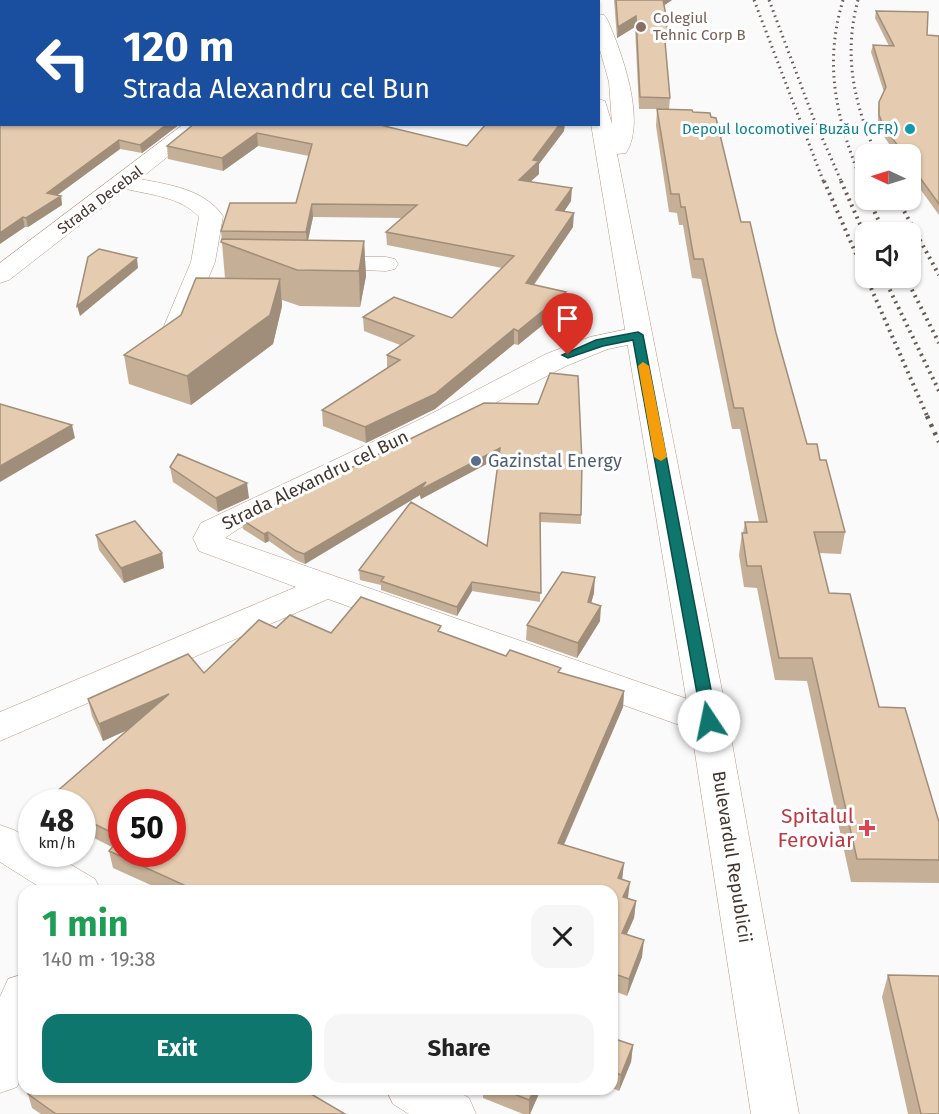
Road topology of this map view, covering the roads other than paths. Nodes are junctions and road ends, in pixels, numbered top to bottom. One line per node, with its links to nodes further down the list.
1 (600, 25): 4 (street)
2 (600, 118): 4 (street, Bulevardul Republicii)
3 (195, 126): 5 (street, Strada Decebal)
4 (608, 172): 10 (street, Bulevardul Republicii)
5 (123, 182): 8 (street, Strada Decebal); 9 (street)
6 (294, 263): 7 (street)
7 (386, 264)
8 (0, 275)
9 (177, 326)
10 (638, 335): 11 (street, Strada Alexandru cel Bun); 12 (street, Bulevardul Republicii)
11 (326, 587): 12 (street); 13 (street)
12 (709, 721): 20 (street, Bulevardul Republicii)
13 (0, 727)
14 (0, 841): 15 (street)
15 (62, 885)
16 (18, 1013): 17 (street)
17 (0, 1072)
18 (420, 1095): 19 (street)
19 (452, 1114)
20 (775, 1114)

